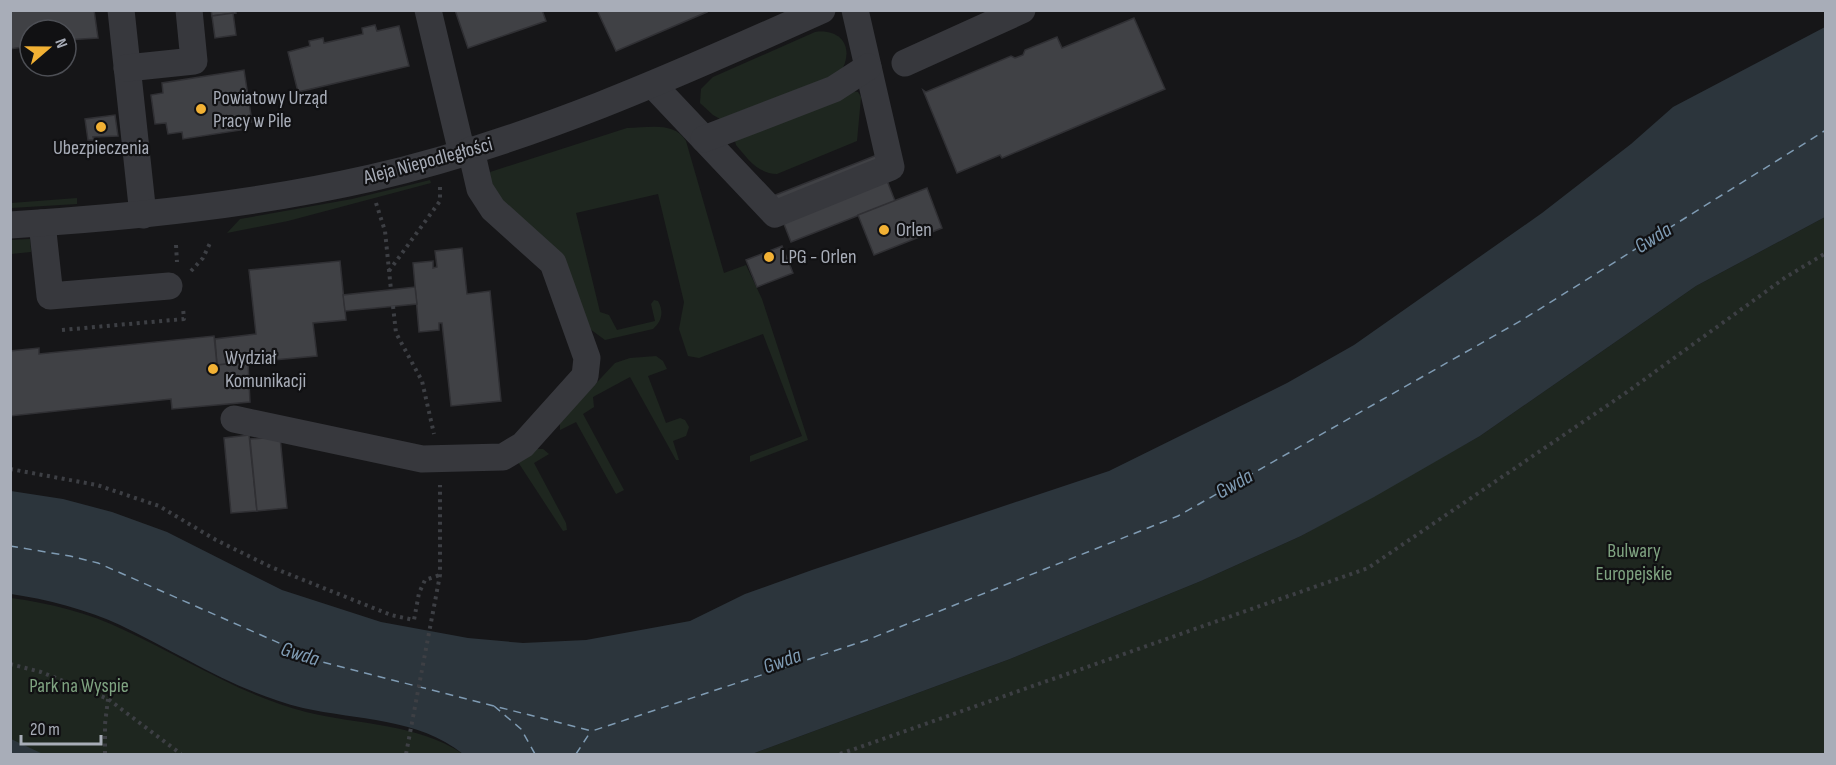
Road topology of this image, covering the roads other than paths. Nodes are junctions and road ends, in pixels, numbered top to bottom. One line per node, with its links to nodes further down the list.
1 (121, 10): 9 (street)
2 (189, 10): 9 (street)
3 (428, 10): 12 (street)
4 (822, 10): 10 (street, Aleja Niepodległości)
5 (855, 10): 8 (street)
6 (1022, 10): 7 (street)
7 (905, 63)
8 (868, 66): 11 (street); 11 (street)
9 (127, 68): 13 (street)
10 (653, 85): 11 (street); 12 (street, Aleja Niepodległości)
11 (704, 139)
12 (467, 151): 13 (street, Aleja Niepodległości); 17 (street)
13 (143, 215): 14 (street, Aleja Niepodległości)
14 (42, 223): 15 (street, Aleja Niepodległości); 16 (street)
15 (10, 225)
16 (179, 280)
17 (234, 419)

